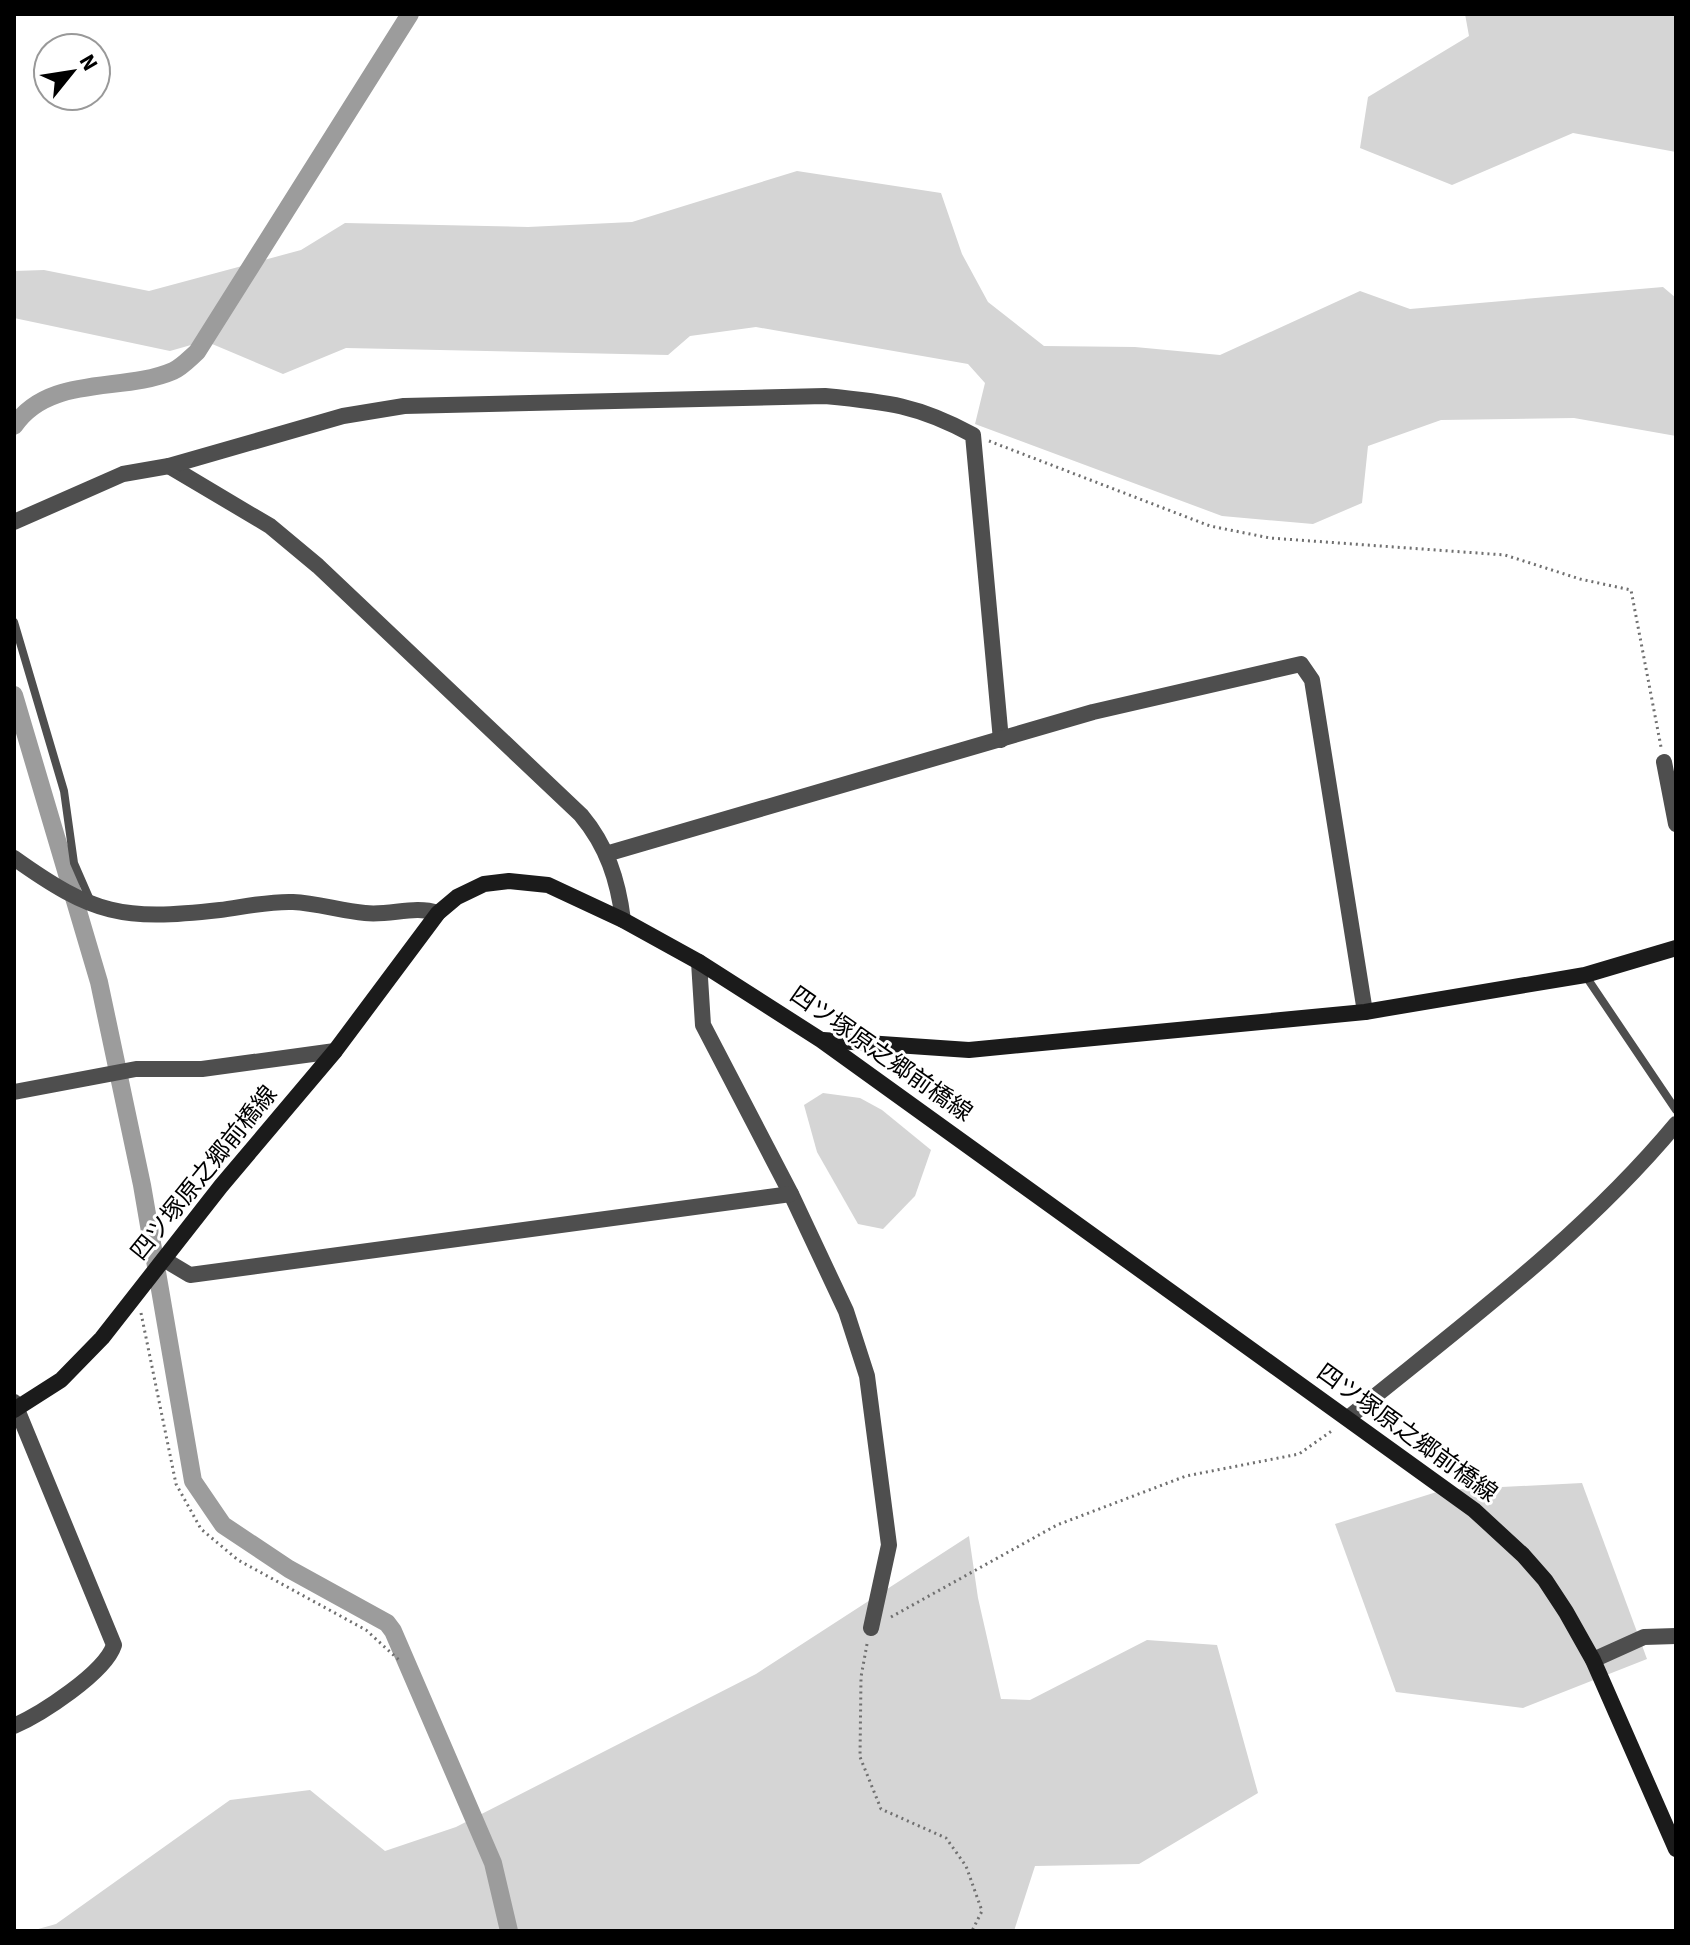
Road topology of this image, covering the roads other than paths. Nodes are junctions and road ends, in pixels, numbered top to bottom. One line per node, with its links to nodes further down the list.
1 (169, 466): 2 (street); 4 (street); 7 (street)
2 (14, 522)
3 (14, 622): 9 (lane)
4 (1001, 740): 7 (street); 15 (street)
5 (1664, 762): 6 (street)
6 (1676, 824)
7 (606, 854): 11 (street)
8 (14, 858): 9 (street)
9 (92, 905): 10 (street)
10 (438, 913): 11 (main road, 四ツ塚原之郷前橋線); 17 (main road, 四ツ塚原之郷前橋線)
11 (623, 920): 13 (main road, 四ツ塚原之郷前橋線)
12 (1676, 948): 14 (main road)
13 (699, 962): 16 (main road, 四ツ塚原之郷前橋線); 21 (street)
14 (1585, 975): 15 (main road); 19 (lane)
15 (1365, 1012): 16 (main road)
16 (821, 1040): 24 (main road, 四ツ塚原之郷前橋線)
17 (335, 1051): 18 (street); 22 (main road, 四ツ塚原之郷前橋線)
18 (14, 1092)
19 (1676, 1110)
20 (1676, 1124): 24 (street)
21 (791, 1194): 22 (street); 25 (street)
22 (163, 1263): 23 (main road, 四ツ塚原之郷前橋線)
23 (15, 1407): 28 (street)
24 (1348, 1418): 27 (main road, 四ツ塚原之郷前橋線)
25 (871, 1628)
26 (1676, 1636): 27 (street)
27 (1593, 1660): 29 (main road, 四ツ塚原之郷前橋線)
28 (14, 1726)
29 (1676, 1849)

